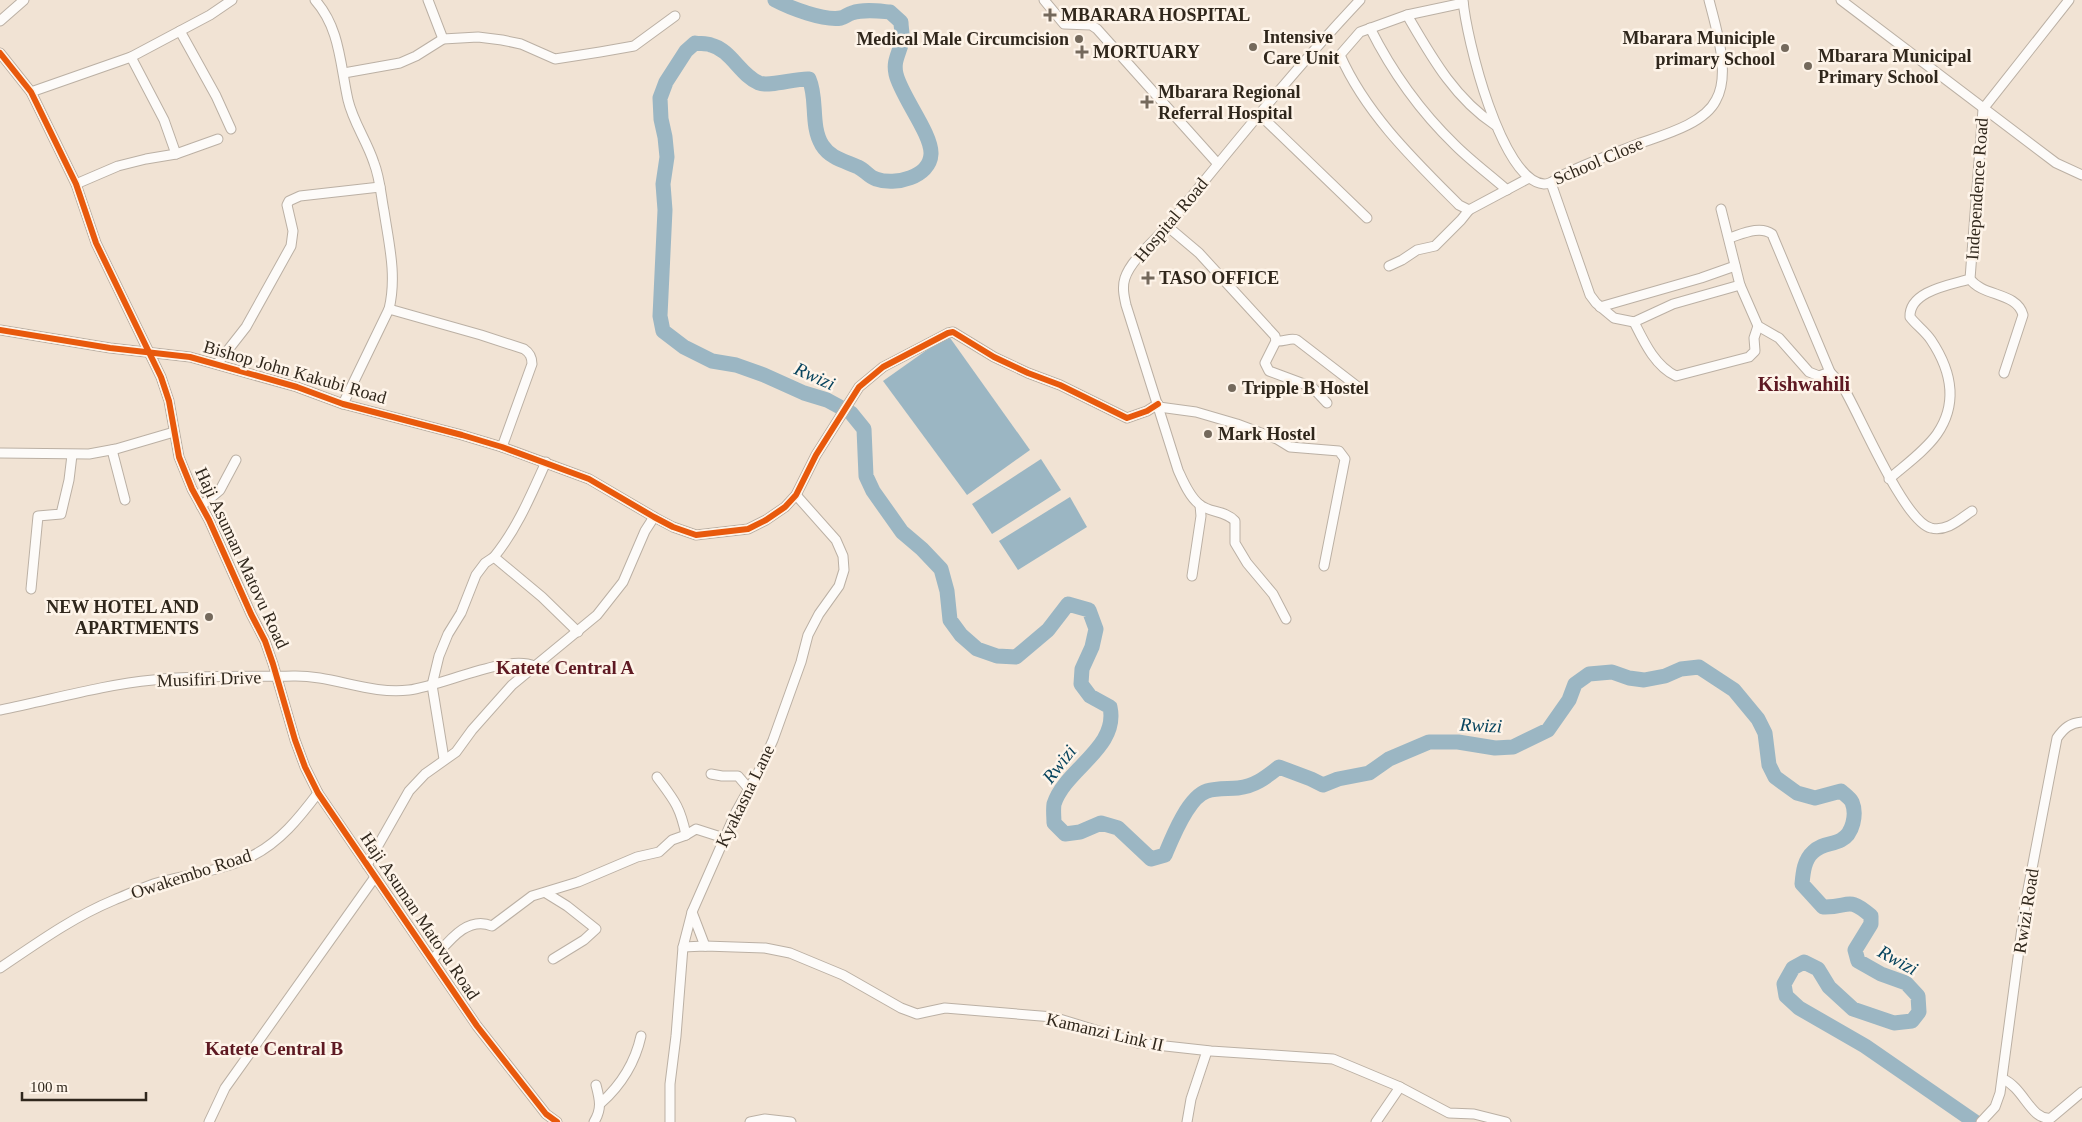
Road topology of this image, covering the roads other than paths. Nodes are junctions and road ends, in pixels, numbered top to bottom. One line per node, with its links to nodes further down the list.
1 (24, 0): 13 (street)
2 (232, 0): 15 (street)
3 (315, 0): 19 (street)
4 (428, 0): 16 (street)
5 (1044, 0): 27 (street)
6 (1360, 0): 22 (street, Hospital Road)
7 (1709, 0): 30 (street, School Close)
8 (1841, 0): 21 (street)
9 (2069, 0): 21 (street, Independence Road)
10 (1463, 1): 11 (street); 23 (street, School Close)
11 (1408, 15): 14 (street); 23 (street)
12 (675, 16): 16 (street)
13 (0, 21)
14 (1370, 28): 33 (street); 35 (street)
15 (180, 31): 18 (street); 24 (street)
16 (443, 39): 19 (street)
17 (0, 53): 20 (street, Haji Asuman Matovu Road)
18 (131, 56): 20 (street); 26 (street)
19 (344, 72): 32 (street)
20 (31, 92): 31 (street, Haji Asuman Matovu Road)
21 (1983, 109): 28 (street); 41 (street, Independence Road)
22 (1259, 114): 27 (street, Hospital Road); 36 (street)
23 (1495, 125): 29 (street, School Close)
24 (231, 128)
25 (218, 140): 26 (street)
26 (176, 154): 31 (street)
27 (1218, 164): 37 (street, Hospital Road)
28 (2082, 175)
29 (1529, 178): 30 (street, School Close); 33 (street)
30 (1551, 183): 43 (street)
31 (76, 184): 49 (street, Haji Asuman Matovu Road)
32 (380, 187): 44 (street); 50 (street)
33 (1507, 190): 35 (street)
34 (1721, 209): 38 (street)
35 (1469, 210): 39 (street)
36 (1367, 218)
37 (1167, 226): 48 (street); 56 (street, Hospital Road)
38 (1729, 238): 40 (street); 51 (street)
39 (1389, 266)
40 (1735, 266): 42 (street); 43 (street)
41 (1970, 279): 52 (street, Independence Road); 64 (street)
42 (1740, 285): 45 (street); 46 (street)
43 (1600, 307): 45 (street)
44 (390, 310): 55 (street); 58 (street)
45 (1634, 322): 46 (street)
46 (1758, 326): 51 (street)
47 (0, 330): 49 (street, Bishop John Kakubi Road)
48 (1276, 341): 53 (street); 54 (street)
49 (147, 351): 50 (street, Bishop John Kakubi Road); 57 (street, Haji Asuman Matovu Road)
50 (217, 364): 55 (street, Bishop John Kakubi Road)
51 (1830, 372): 64 (street)
52 (2004, 373)
53 (1362, 390)
54 (1327, 403)
55 (343, 404): 58 (street, Bishop John Kakubi Road)
56 (1158, 405): 65 (street); 67 (street, Hospital Road); 72 (street)
57 (174, 432): 59 (street); 68 (street, Haji Asuman Matovu Road)
58 (502, 447): 63 (street, Bishop John Kakubi Road)
59 (112, 450): 61 (street); 66 (street)
60 (0, 453): 61 (street)
61 (72, 455): 74 (street)
62 (236, 460): 68 (street)
63 (546, 462): 70 (street, Bishop John Kakubi Road); 71 (street)
64 (1889, 479): 69 (street)
65 (796, 495): 70 (street, Bishop John Kakubi Road); 85 (street, Kyakasna Lane)
66 (125, 500)
67 (1200, 505): 73 (street); 75 (street)
68 (201, 506): 78 (street, Haji Asuman Matovu Road)
69 (1972, 511)
70 (654, 517): 76 (street)
71 (494, 557): 76 (street); 79 (street)
72 (1324, 566)
73 (1192, 576)
74 (31, 589)
75 (1286, 619)
76 (578, 632): 77 (street)
77 (534, 666): 79 (street, Musifiri Drive); 82 (street)
78 (277, 677): 79 (street, Musifiri Drive); 80 (street, Musifiri Drive); 86 (street, Haji Asuman Matovu Road)
79 (432, 685): 82 (street)
80 (0, 710)
81 (2082, 722): 100 (street, Rwizi Road)
82 (444, 760): 89 (street)
83 (711, 774): 85 (street)
84 (657, 777): 87 (street)
85 (749, 789): 88 (street, Kyakasna Lane)
86 (318, 794): 89 (street, Haji Asuman Matovu Road); 97 (street, Owakembo Road)
87 (686, 835): 88 (street); 91 (street)
88 (724, 838): 92 (street, Kyakasna Lane)
89 (367, 865): 90 (street, Haji Asuman Matovu Road)
90 (375, 877): 96 (street, Haji Asuman Matovu Road); 105 (street)
91 (546, 893): 95 (street); 96 (street)
92 (692, 912): 93 (street); 94 (street, Kyakasna Lane)
93 (705, 946): 94 (street, Kamanzi Link II); 99 (street, Kamanzi Link II)
94 (683, 947): 108 (street, Kyakasna Lane)
95 (553, 959)
96 (432, 960): 106 (street, Haji Asuman Matovu Road)
97 (0, 968)
98 (641, 1036): 104 (street)
99 (1207, 1051): 102 (street, Kamanzi Link II); 111 (street)
100 (2003, 1079): 103 (street); 114 (street, Rwizi Road)
101 (596, 1086): 104 (street)
102 (1400, 1087): 112 (street); 113 (street, Kamanzi Link II)
103 (2082, 1092)
104 (601, 1103): 107 (street)
105 (209, 1122)
106 (557, 1122)
107 (594, 1122)
108 (670, 1122)
109 (750, 1122): 110 (street)
110 (791, 1122)
111 (1187, 1122)
112 (1376, 1122)
113 (1506, 1122)
114 (1981, 1122)

